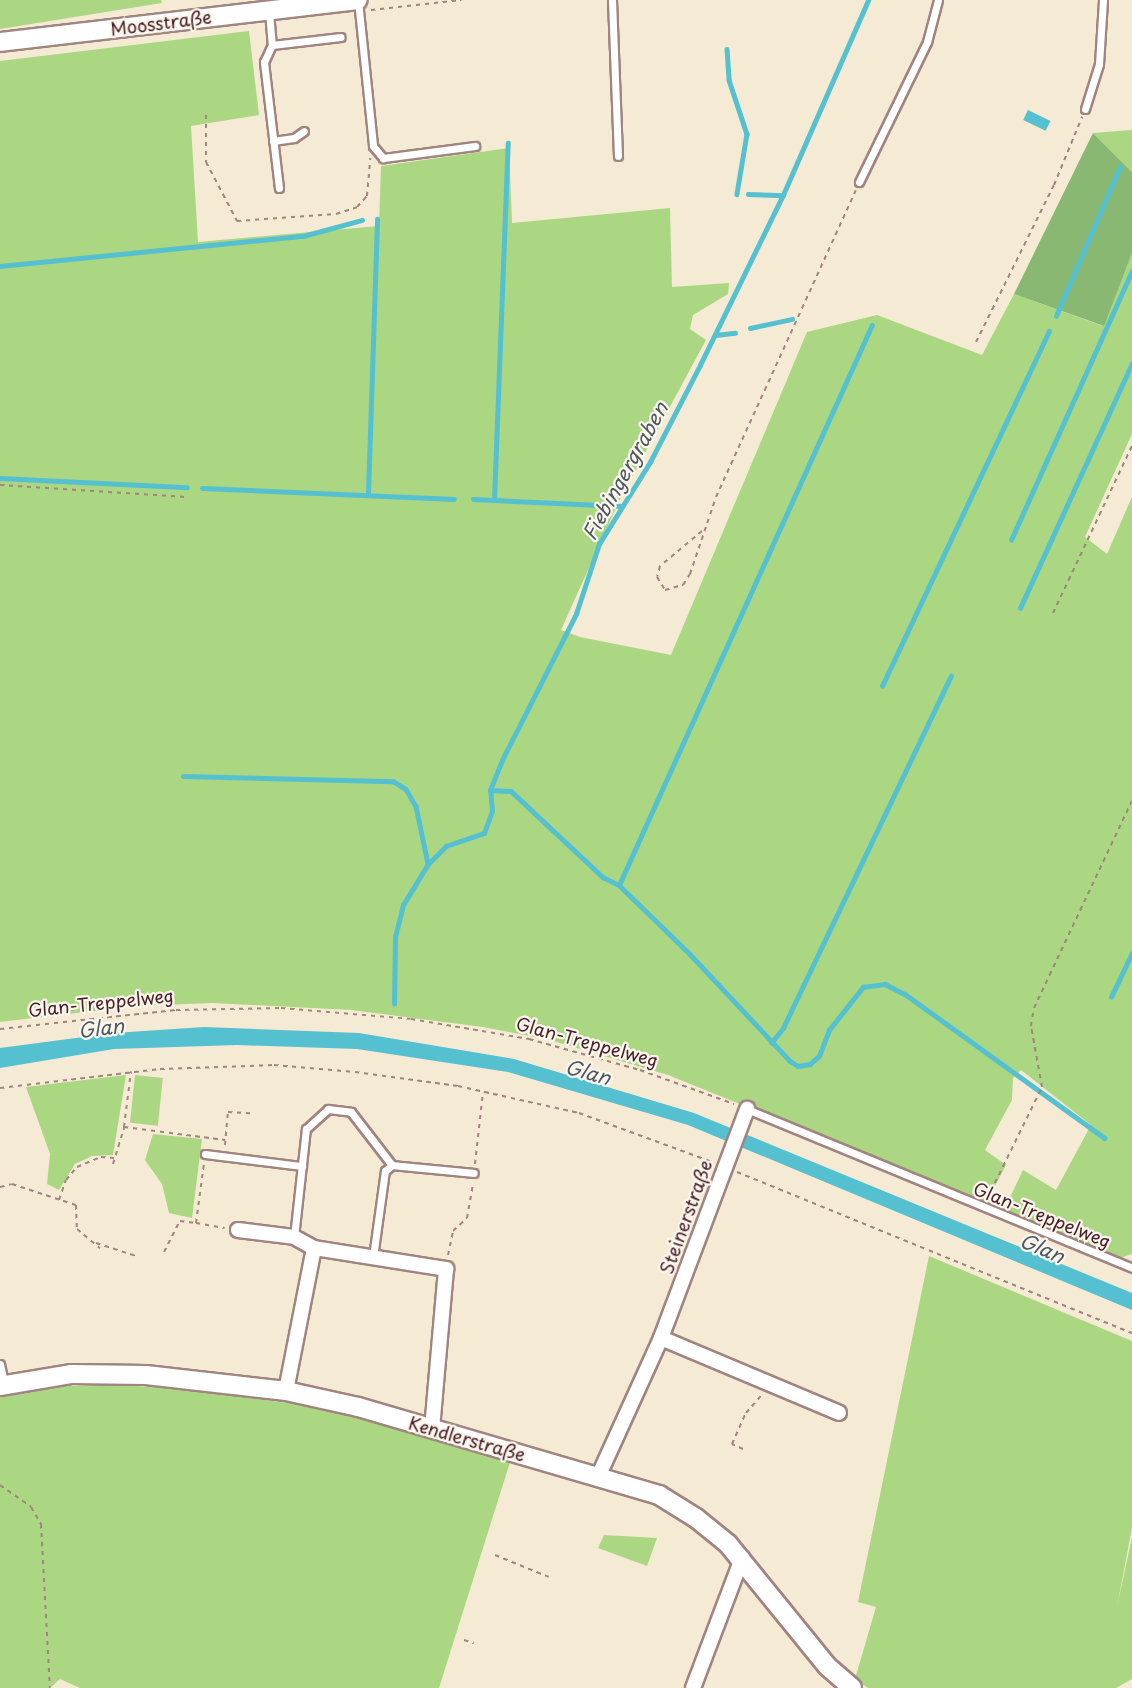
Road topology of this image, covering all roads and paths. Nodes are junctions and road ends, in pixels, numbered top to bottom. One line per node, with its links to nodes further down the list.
1 (358, 0): 5 (street, Moosstraße); 13 (lane)
2 (612, 0): 14 (lane)
3 (938, 0): 15 (lane)
4 (1103, 0): 10 (lane)
5 (325, 2): 6 (street, Moosstraße)
6 (269, 10): 8 (street, Moosstraße); 9 (lane)
7 (341, 37): 9 (lane)
8 (0, 42)
9 (272, 45): 12 (lane)
10 (1085, 109): 17 (path)
11 (304, 131): 12 (lane)
12 (273, 141): 16 (lane)
13 (475, 146)
14 (618, 156)
15 (859, 182): 21 (path)
16 (279, 188)
17 (976, 342)
18 (1132, 446): 22 (path)
19 (0, 485): 20 (path)
20 (187, 497)
21 (702, 531): 21 (path)
22 (1053, 613)
23 (1132, 801): 41 (path)
24 (0, 1029): 27 (path, Glan-Treppelweg)
25 (131, 1071): 26 (path); 29 (path); 34 (path)
26 (0, 1088)
27 (746, 1112): 34 (street, Steinerstraße); 41 (lane, Glan-Treppelweg)
28 (250, 1113): 30 (path)
29 (124, 1127): 30 (path); 33 (path)
30 (225, 1140): 32 (path)
31 (205, 1154): 32 (lane); 42 (path)
32 (224, 1156): 37 (lane)
33 (114, 1158): 35 (path); 40 (path)
34 (726, 1160): 52 (path); 53 (street, Steinerstraße)
35 (113, 1164)
36 (392, 1165): 37 (lane); 38 (lane); 50 (lane)
37 (302, 1166): 44 (lane)
38 (474, 1173)
39 (0, 1187): 40 (path)
40 (59, 1200): 45 (path)
41 (983, 1206): 51 (lane, Glan-Treppelweg)
42 (196, 1223): 43 (path); 48 (path)
43 (238, 1230): 44 (street)
44 (294, 1237): 47 (street)
45 (93, 1242): 46 (path); 49 (path)
46 (100, 1248)
47 (314, 1248): 50 (street); 57 (street)
48 (164, 1252)
49 (139, 1257)
50 (373, 1257): 59 (street)
51 (1132, 1268)
52 (1132, 1333)
53 (661, 1338): 58 (street); 61 (street, Steinerstraße)
54 (0, 1365): 55 (lane)
55 (2, 1386): 57 (street, Kendlerstraße)
56 (767, 1390): 60 (path)
57 (286, 1391): 59 (street, Kendlerstraße)
58 (839, 1413)
59 (432, 1428): 61 (street, Kendlerstraße)
60 (743, 1449)
61 (598, 1477): 64 (street, Kendlerstraße)
62 (0, 1485): 69 (path)
63 (495, 1555): 65 (path)
64 (742, 1558): 68 (street, Kendlerstraße); 70 (street)
65 (549, 1577)
66 (464, 1640): 67 (path)
67 (474, 1643)
68 (845, 1686)
69 (50, 1688)
70 (693, 1688)

